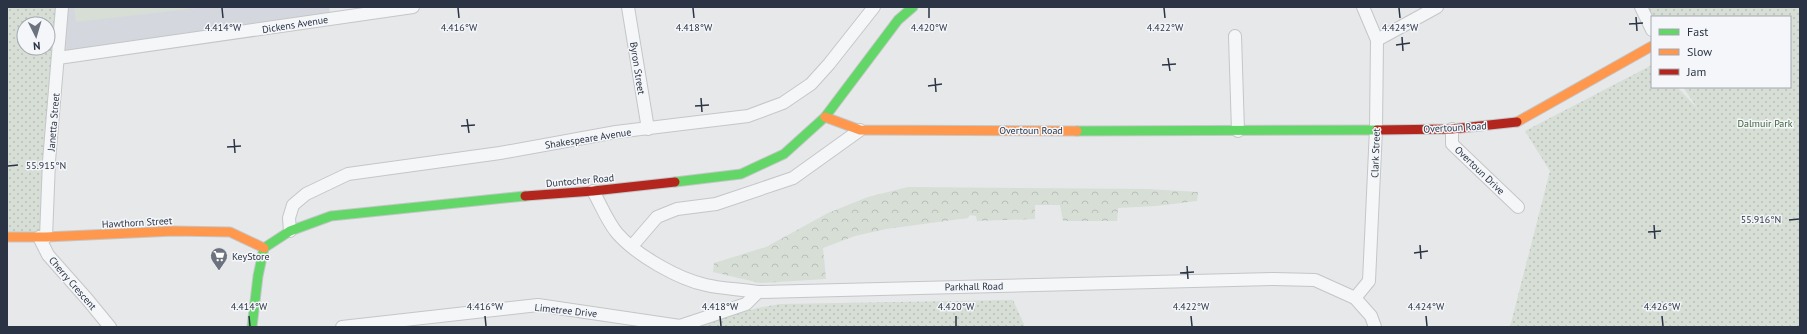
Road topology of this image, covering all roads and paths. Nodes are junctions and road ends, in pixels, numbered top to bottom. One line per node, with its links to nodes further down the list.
1 (62, 7): 14 (street, Janetta Street)
2 (413, 7): 9 (street, Dickens Avenue)
3 (628, 7): 16 (street, Byron Street)
4 (874, 7): 16 (street, Shakespeare Avenue)
5 (913, 7): 15 (street, Duntocher Road)
6 (1363, 7): 12 (street, Clark Street)
7 (1437, 7): 12 (street)
8 (1641, 7): 10 (street)
9 (330, 13): 14 (street, Dickens Avenue)
10 (1651, 28)
11 (1235, 36): 20 (street)
12 (1377, 40): 17 (street, Clark Street)
13 (1651, 47): 18 (street, Overtoun Road)
14 (58, 58): 25 (street, Janetta Street)
15 (825, 117): 19 (street, Overtoun Road); 21 (street, Duntocher Road)
16 (648, 128): 23 (street, Shakespeare Avenue)
17 (1376, 129): 18 (street, Overtoun Road); 20 (street, Overtoun Road); 29 (street, Clark Street)
18 (1452, 129): 22 (street, Overtoun Drive)
19 (860, 130): 20 (street, Overtoun Road); 26 (street)
20 (1238, 130)
21 (593, 191): 23 (street, Duntocher Road); 26 (street, Parkhall Road)
22 (1518, 208)
23 (290, 231): 27 (street, Duntocher Road)
24 (7, 237): 25 (street, Hawthorn Street)
25 (43, 237): 27 (street, Hawthorn Street); 31 (street, Cherry Crescent)
26 (632, 246): 28 (street, Parkhall Road)
27 (264, 248): 32 (street)
28 (758, 292): 29 (street, Parkhall Road); 30 (street, Limetree Drive)
29 (1355, 298): 34 (street, Parkhall Road)
30 (394, 324): 33 (street, Limetree Drive)
31 (110, 327)
32 (252, 327)
33 (342, 327)
34 (1375, 327)

